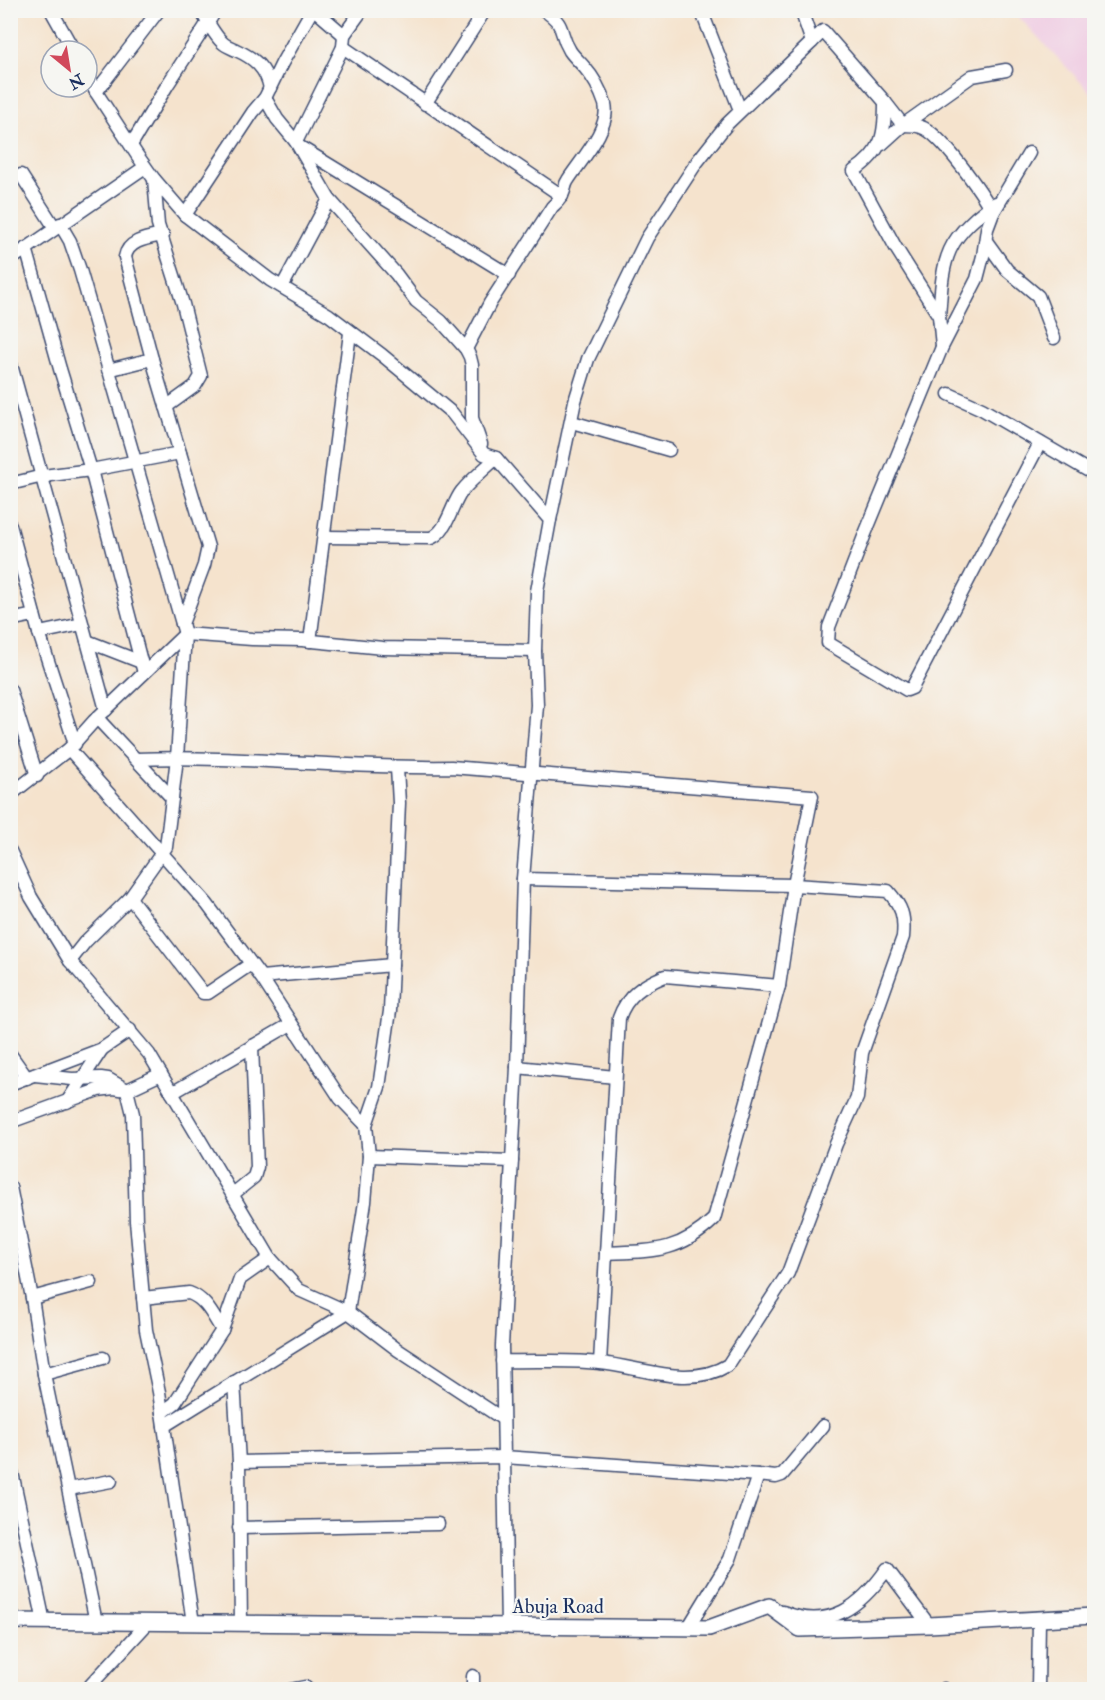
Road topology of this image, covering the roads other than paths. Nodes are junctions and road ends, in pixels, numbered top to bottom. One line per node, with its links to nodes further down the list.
1 (51, 10): 12 (street)
2 (159, 10): 16 (street)
3 (201, 10): 11 (street)
4 (216, 10): 11 (street)
5 (313, 10): 13 (street); 17 (street)
6 (362, 10): 13 (street)
7 (485, 10): 20 (street)
8 (544, 10): 30 (street)
9 (701, 10): 21 (street)
10 (801, 10): 14 (street)
11 (207, 22): 17 (street); 24 (street)
12 (67, 39)
13 (344, 41): 20 (street); 23 (street)
14 (812, 42): 19 (street); 21 (street)
15 (1006, 70): 22 (street)
16 (99, 88)
17 (268, 93): 23 (street); 33 (street)
18 (99, 97): 24 (street)
19 (885, 102): 22 (street); 25 (street)
20 (425, 104): 30 (street)
21 (740, 110): 51 (street)
22 (903, 125): 25 (street); 32 (street)
23 (297, 144): 31 (street); 39 (street)
24 (131, 145): 27 (street)
25 (881, 145): 41 (street)
26 (1029, 153): 32 (street)
27 (146, 167): 29 (street); 34 (street)
28 (21, 175): 34 (street)
29 (154, 179): 33 (street); 35 (street)
30 (562, 196): 39 (street)
31 (329, 199): 40 (street); 45 (street)
32 (994, 207): 36 (street); 41 (street)
33 (185, 215): 40 (street)
34 (57, 226): 37 (street); 48 (street)
35 (163, 235): 46 (street); 50 (street)
36 (986, 241): 43 (street); 44 (street)
37 (26, 248): 38 (street); 57 (street)
38 (10, 260)
39 (509, 275): 45 (street)
40 (282, 287): 42 (street)
41 (939, 316): 44 (street)
42 (350, 333): 55 (street); 63 (street)
43 (1053, 338)
44 (942, 347): 52 (street)
45 (466, 349): 55 (street)
46 (152, 359): 48 (street); 50 (street)
47 (12, 368): 59 (street)
48 (108, 370): 56 (street)
49 (949, 394): 52 (street)
50 (166, 407): 54 (street)
51 (572, 422): 53 (street); 61 (street)
52 (1040, 443): 58 (street)
53 (669, 450)
54 (180, 453): 56 (street); 67 (street)
55 (490, 456): 61 (street); 63 (street)
56 (135, 463): 57 (street); 67 (street)
57 (91, 470): 59 (street); 72 (street)
58 (1095, 474)
59 (43, 476): 60 (street); 66 (street)
60 (10, 484)
61 (550, 520): 71 (street)
62 (10, 525): 64 (street)
63 (324, 537): 69 (street)
64 (34, 615): 65 (street); 68 (street)
65 (10, 620)
66 (82, 624): 68 (street); 70 (street)
67 (183, 629): 69 (street); 72 (street); 76 (street)
68 (39, 633): 75 (street)
69 (310, 640): 71 (street)
70 (87, 642): 72 (street); 74 (street)
71 (535, 651): 79 (street)
72 (143, 668): 74 (street)
73 (10, 690): 80 (street)
74 (101, 714): 75 (street); 77 (street)
75 (72, 747): 80 (street); 84 (street)
76 (177, 758): 77 (street); 78 (street); 82 (street)
77 (136, 759): 82 (street)
78 (397, 768): 79 (street); 91 (street)
79 (533, 772): 86 (street); 87 (street)
80 (37, 776): 81 (street)
81 (10, 795)
82 (172, 798): 84 (street)
83 (10, 851): 85 (street)
84 (164, 853): 88 (street); 90 (street)
85 (15, 872): 89 (street)
86 (523, 879): 87 (street); 99 (street)
87 (794, 885): 93 (street); 123 (street)
88 (130, 898): 89 (street); 90 (street)
89 (70, 961): 95 (street)
90 (251, 964): 92 (street)
91 (392, 965): 92 (street); 109 (street)
92 (261, 977): 94 (street)
93 (779, 986): 102 (street); 114 (street)
94 (291, 1024): 96 (street); 109 (street)
95 (130, 1030): 97 (street); 100 (street)
96 (252, 1046): 106 (street); 113 (street)
97 (102, 1048): 101 (street); 103 (street)
98 (10, 1054): 101 (street)
99 (517, 1067): 102 (street); 111 (street)
100 (161, 1074): 105 (street); 106 (street)
101 (31, 1076): 103 (street); 104 (street)
102 (615, 1077): 114 (street)
103 (83, 1079): 105 (street); 107 (street)
104 (10, 1084)
105 (127, 1090): 107 (street); 118 (street)
106 (172, 1093): 113 (street)
107 (67, 1102): 108 (street)
108 (10, 1122)
109 (366, 1125): 110 (street)
110 (369, 1156): 111 (street); 119 (street)
111 (512, 1161): 122 (street)
112 (10, 1187): 117 (street)
113 (233, 1194): 115 (street)
114 (606, 1253): 123 (street)
115 (270, 1258): 119 (street); 120 (street)
116 (91, 1282): 117 (street)
117 (32, 1298): 124 (street)
118 (143, 1298): 120 (street); 126 (street)
119 (348, 1312): 125 (street); 127 (street)
120 (222, 1330): 126 (street)
121 (103, 1358): 124 (street)
122 (502, 1361): 123 (street); 127 (street)
123 (600, 1362)
124 (44, 1374): 135 (street)
125 (234, 1382): 128 (street); 131 (street)
126 (162, 1413): 128 (street)
127 (503, 1419): 130 (street)
128 (164, 1426): 145 (street)
129 (823, 1426): 133 (street)
130 (504, 1457): 131 (street); 133 (street); 148 (street)
131 (239, 1462): 137 (street)
132 (10, 1463): 142 (street)
133 (758, 1475): 149 (street)
134 (111, 1481): 135 (street)
135 (69, 1489): 143 (street)
136 (438, 1524): 137 (street)
137 (239, 1528): 146 (street)
138 (769, 1606): 147 (main road); 147 (street); 149 (main road, Abuja Road)
139 (1095, 1616): 140 (main road)
140 (1039, 1619): 147 (main road); 155 (street)
141 (10, 1621): 142 (main road, Abuja Road)
142 (44, 1622): 143 (main road, Abuja Road)
143 (96, 1622): 144 (main road, Abuja Road)
144 (148, 1623): 145 (main road, Abuja Road); 151 (street)
145 (193, 1623): 146 (main road, Abuja Road)
146 (241, 1623): 148 (main road, Abuja Road)
147 (929, 1625)
148 (507, 1627): 149 (main road, Abuja Road)
149 (688, 1628)
150 (473, 1676): 154 (street)
151 (88, 1689)
152 (290, 1689): 153 (street)
153 (308, 1689)
154 (473, 1689)
155 (1038, 1689)

